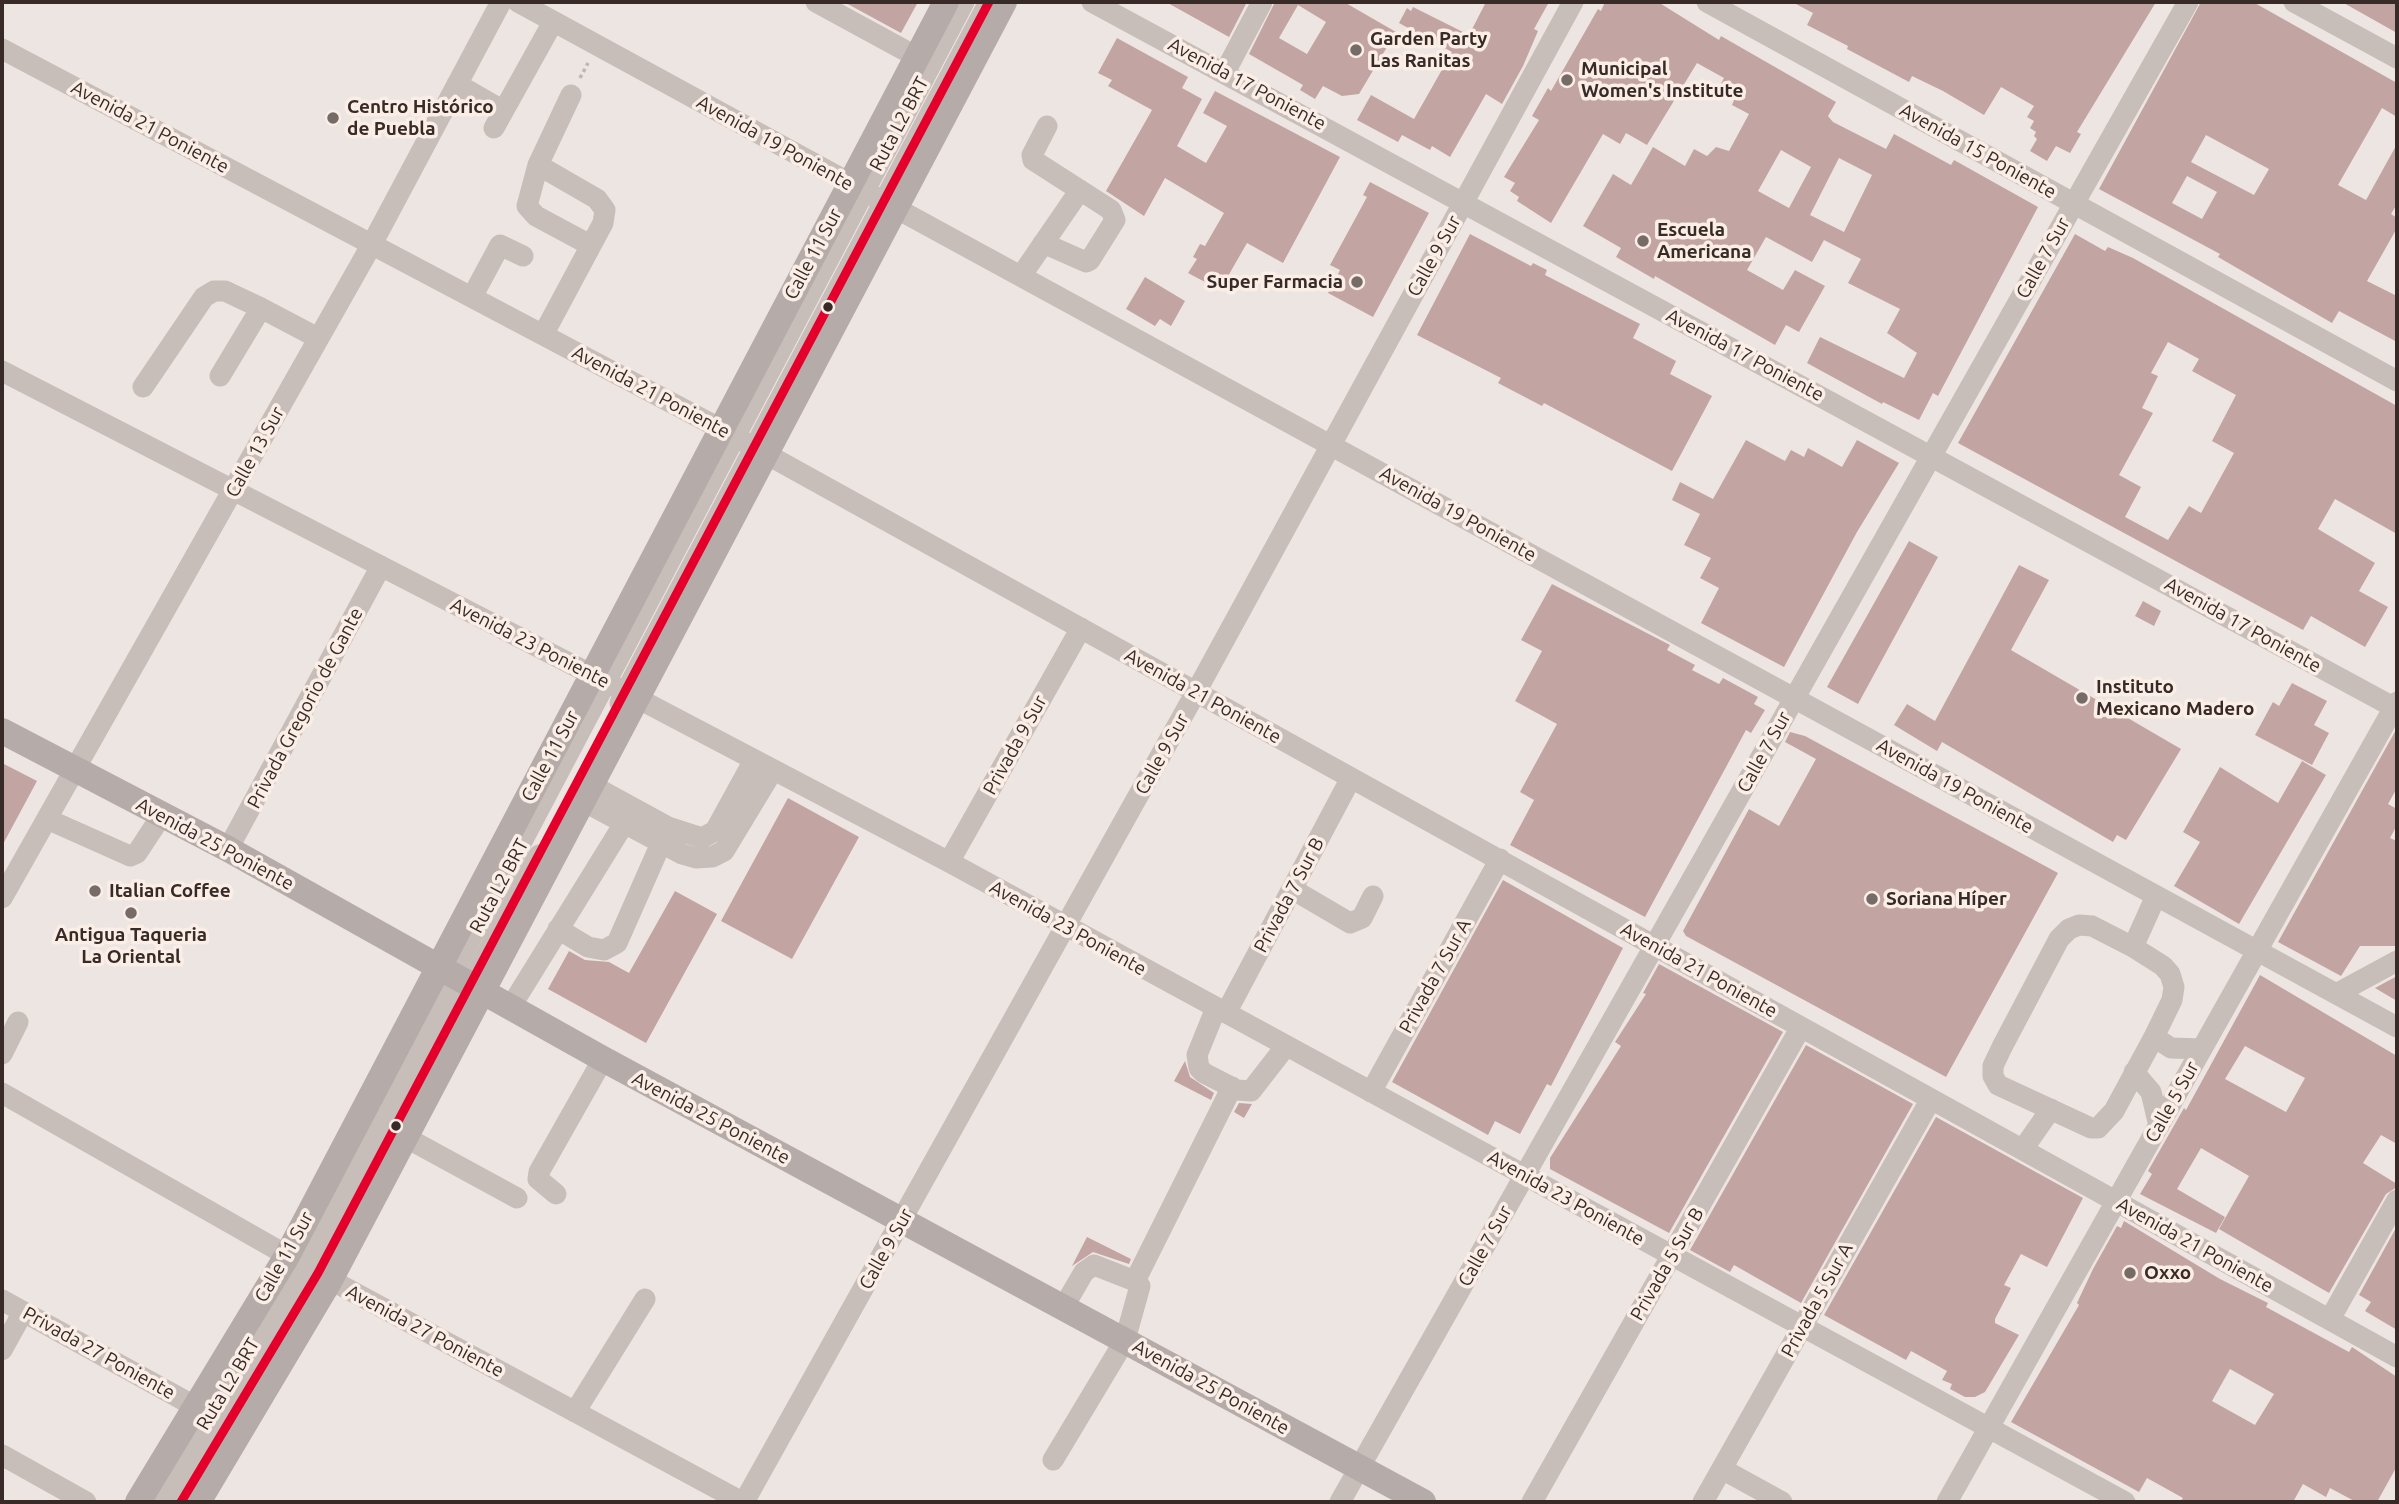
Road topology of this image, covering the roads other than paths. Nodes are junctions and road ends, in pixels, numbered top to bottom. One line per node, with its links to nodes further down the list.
1 (501, 2): 19 (street, Calle 13 Sur)
2 (518, 2): 14 (street, Avenida 19 Poniente)
3 (816, 2): 16 (street)
4 (946, 2): 16 (main road, Calle 11 Sur)
5 (964, 2): 23 (street, Ruta L2 BRT)
6 (989, 2): 26 (street, Ruta L2 BRT)
7 (1004, 2): 26 (main road, Calle 11 Sur)
8 (1092, 2): 18 (street, Avenida 17 Poniente)
9 (1262, 2): 18 (street)
10 (1573, 2): 25 (street, Calle 9 Sur)
11 (1707, 2): 27 (street, Avenida 15 Poniente)
12 (2188, 2): 27 (street, Calle 7 Sur)
13 (2294, 2): 17 (street)
14 (554, 22): 19 (street); 23 (street, Avenida 19 Poniente)
15 (2, 49): 29 (street, Avenida 21 Poniente)
16 (917, 57): 23 (main road, Calle 11 Sur)
17 (2397, 58)
18 (1225, 72): 25 (street, Avenida 17 Poniente)
19 (457, 84): 29 (street, Calle 13 Sur)
20 (571, 94): 22 (street)
21 (1047, 126): 24 (street)
22 (538, 165): 30 (street); 30 (street)
23 (857, 187): 26 (street, Avenida 19 Poniente); 41 (main road, Calle 11 Sur)
24 (1080, 190): 28 (street); 28 (street)
25 (1464, 203): 42 (street, Calle 9 Sur); 44 (street, Avenida 17 Poniente)
26 (889, 204): 32 (street, Avenida 19 Poniente); 43 (main road, Calle 11 Sur)
27 (2074, 204): 39 (street, Avenida 15 Poniente); 44 (street, Calle 7 Sur)
28 (1043, 243): 32 (street)
29 (372, 244): 33 (street, Avenida 21 Poniente); 36 (street, Calle 13 Sur)
30 (590, 245): 35 (street)
31 (523, 256): 33 (street)
32 (1021, 276): 42 (street, Avenida 19 Poniente)
33 (471, 297): 35 (street, Avenida 21 Poniente)
34 (261, 308): 36 (street); 38 (street); 40 (street)
35 (543, 335): 41 (street, Avenida 21 Poniente)
36 (318, 338): 45 (street, Calle 13 Sur)
37 (2, 371): 45 (street, Avenida 23 Poniente)
38 (220, 376)
39 (2397, 381)
40 (143, 387)
41 (728, 433): 43 (street, Avenida 21 Poniente); 48 (main road, Calle 11 Sur)
42 (1329, 444): 49 (street, Calle 9 Sur); 51 (street, Avenida 19 Poniente)
43 (760, 450): 47 (street, Avenida 21 Poniente); 50 (main road, Calle 11 Sur)
44 (1932, 456): 51 (street, Calle 7 Sur); 52 (street, Avenida 17 Poniente)
45 (234, 490): 46 (street, Avenida 23 Poniente); 55 (street, Calle 13 Sur)
46 (381, 566): 48 (street, Avenida 23 Poniente); 62 (street, Privada Gregorio de Gante)
47 (1081, 628): 49 (street, Avenida 21 Poniente); 64 (street, Privada 9 Sur)
48 (600, 678): 50 (street, Avenida 23 Poniente); 75 (main road, Calle 11 Sur)
49 (1196, 692): 56 (street, Avenida 21 Poniente); 69 (street, Calle 9 Sur)
50 (632, 695): 54 (street, Avenida 23 Poniente); 57 (main road, Calle 11 Sur); 75 (street, Ruta L2 BRT)
51 (1795, 698): 67 (street, Avenida 19 Poniente); 71 (street, Calle 7 Sur)
52 (2396, 706): 73 (street, Calle 5 Sur)
53 (2, 731): 55 (main road, Avenida 25 Poniente)
54 (764, 765): 61 (street); 64 (street, Avenida 23 Poniente)
55 (74, 770): 58 (main road, Avenida 25 Poniente); 60 (street, Calle 13 Sur)
56 (1351, 778): 63 (street, Avenida 21 Poniente); 65 (street, Privada 7 Sur B)
57 (587, 793): 59 (street); 75 (main road, Calle 11 Sur)
58 (162, 815): 60 (street); 62 (main road, Avenida 25 Poniente)
59 (628, 817): 61 (street); 70 (street)
60 (47, 819): 68 (street, Calle 13 Sur)
61 (665, 835): 70 (street)
62 (228, 849): 75 (main road, Avenida 25 Poniente)
63 (1500, 859): 71 (street, Avenida 21 Poniente); 89 (street, Privada 7 Sur A)
64 (949, 862): 69 (street, Avenida 23 Poniente)
65 (1292, 889): 66 (street); 78 (street, Privada 7 Sur B)
66 (1373, 896)
67 (2157, 896): 72 (street); 73 (street, Avenida 19 Poniente)
68 (2, 898)
69 (1065, 927): 78 (street, Avenida 23 Poniente); 101 (street, Calle 9 Sur)
70 (558, 929): 77 (street)
71 (1655, 945): 80 (street, Avenida 21 Poniente); 96 (street, Calle 7 Sur)
72 (2133, 947): 82 (street); 92 (street)
73 (2258, 951): 76 (street, Avenida 19 Poniente); 84 (street, Calle 5 Sur)
74 (2397, 961): 76 (street)
75 (460, 981): 77 (main road, Avenida 25 Poniente); 94 (main road, Calle 11 Sur); 103 (main road, Calle 11 Sur); 103 (street, Ruta L2 BRT)
76 (2336, 994): 81 (street, Avenida 19 Poniente)
77 (510, 1008): 86 (main road, Avenida 25 Poniente)
78 (1221, 1011): 83 (street, Avenida 23 Poniente); 88 (street, Privada 7 Sur B)
79 (18, 1022): 85 (street)
80 (1801, 1027): 91 (street, Avenida 21 Poniente); 102 (street, Privada 5 Sur B)
81 (2397, 1027)
82 (2154, 1037): 84 (street); 87 (street)
83 (1286, 1046): 88 (street); 89 (street, Avenida 23 Poniente)
84 (2202, 1049): 93 (street, Calle 5 Sur)
85 (2, 1054)
86 (603, 1059): 97 (street); 101 (main road, Avenida 25 Poniente)
87 (2134, 1072): 92 (street); 93 (street)
88 (1232, 1087): 104 (street)
89 (1371, 1092): 96 (street, Avenida 23 Poniente)
90 (2, 1093): 103 (street, Avenida 27 Poniente)
91 (1931, 1098): 95 (street, Avenida 21 Poniente); 110 (street, Privada 5 Sur A)
92 (2051, 1109): 95 (street)
93 (2159, 1126): 100 (street, Calle 5 Sur)
94 (405, 1137): 98 (street); 103 (main road, Calle 11 Sur)
95 (2022, 1149): 100 (street, Avenida 21 Poniente)
96 (1525, 1176): 102 (street, Avenida 23 Poniente); 119 (street, Calle 7 Sur)
97 (556, 1194)
98 (517, 1198)
99 (2397, 1200): 109 (street)
100 (2117, 1201): 109 (street, Avenida 21 Poniente); 116 (street, Calle 5 Sur)
101 (901, 1221): 107 (main road, Avenida 25 Poniente); 127 (street, Calle 9 Sur)
102 (1672, 1256): 110 (street, Avenida 23 Poniente); 130 (street, Privada 5 Sur B)
103 (309, 1268): 114 (main road, Calle 11 Sur); 115 (street, Avenida 27 Poniente); 124 (street, Ruta L2 BRT); 125 (street, Ruta L2 BRT); 126 (main road, Calle 11 Sur)
104 (1135, 1281): 107 (street); 111 (street)
105 (645, 1298): 115 (street)
106 (2, 1300): 108 (street, Privada 27 Poniente)
107 (1063, 1308): 111 (main road, Avenida 25 Poniente)
108 (23, 1312): 112 (street); 114 (street, Privada 27 Poniente)
109 (2330, 1319): 113 (street, Avenida 21 Poniente)
110 (1802, 1327): 116 (street, Avenida 23 Poniente); 120 (street, Privada 5 Sur A)
111 (1125, 1340): 118 (street); 119 (main road, Avenida 25 Poniente)
112 (2, 1350)
113 (2397, 1357)
114 (196, 1406): 123 (main road, Calle 11 Sur)
115 (575, 1412): 127 (street, Avenida 27 Poniente)
116 (1989, 1428): 121 (street, Avenida 23 Poniente); 133 (street, Calle 5 Sur)
117 (2, 1455): 122 (street)
118 (1053, 1460)
119 (1359, 1468): 128 (street, Calle 7 Sur); 129 (main road, Avenida 25 Poniente)
120 (1722, 1469): 131 (street, Privada 5 Sur A); 132 (street)
121 (2099, 1496): 134 (street, Avenida 23 Poniente)
122 (86, 1502)
123 (138, 1502)
124 (158, 1502)
125 (181, 1502)
126 (198, 1502)
127 (743, 1502)
128 (1340, 1502)
129 (1423, 1502)
130 (1532, 1502)
131 (1703, 1502)
132 (1782, 1502)
133 (1947, 1502)
134 (2125, 1502)

